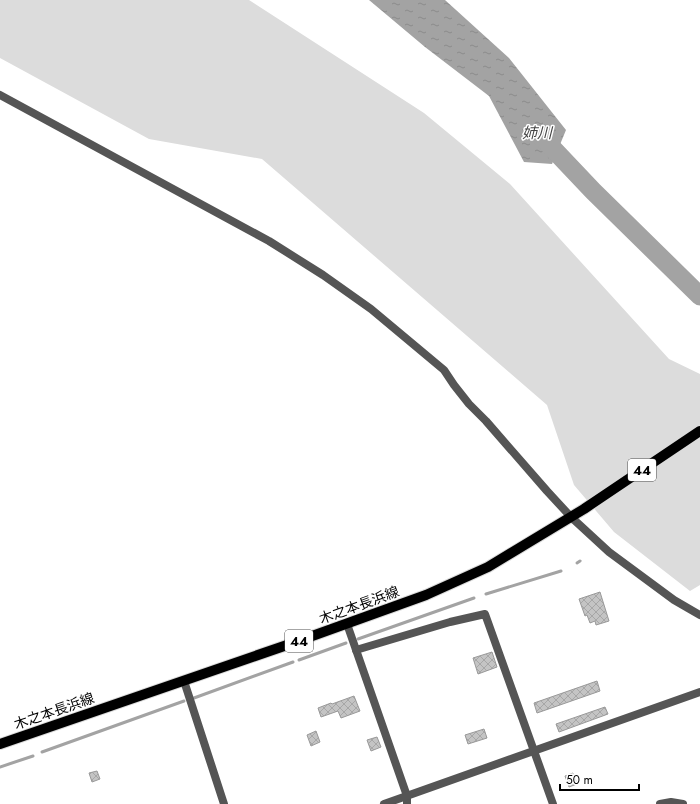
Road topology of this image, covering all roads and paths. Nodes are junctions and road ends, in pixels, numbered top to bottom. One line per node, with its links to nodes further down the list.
1 (0, 95): 3 (street)
2 (700, 431): 3 (main road, 木之本長浜線 / 44)
3 (571, 517): 4 (street); 5 (main road, 木之本長浜線 / 44)
4 (700, 615)
5 (347, 624): 6 (street); 7 (main road, 木之本長浜線 / 44)
6 (356, 650): 10 (street); 11 (street)
7 (184, 681): 9 (main road, 木之本長浜線 / 44); 12 (street)
8 (700, 692): 10 (street)
9 (0, 744)
10 (534, 751): 11 (street); 14 (street)
11 (407, 800): 13 (street)
12 (224, 804)
13 (384, 804)
14 (553, 804)
15 (660, 804): 16 (street)
16 (683, 804)

